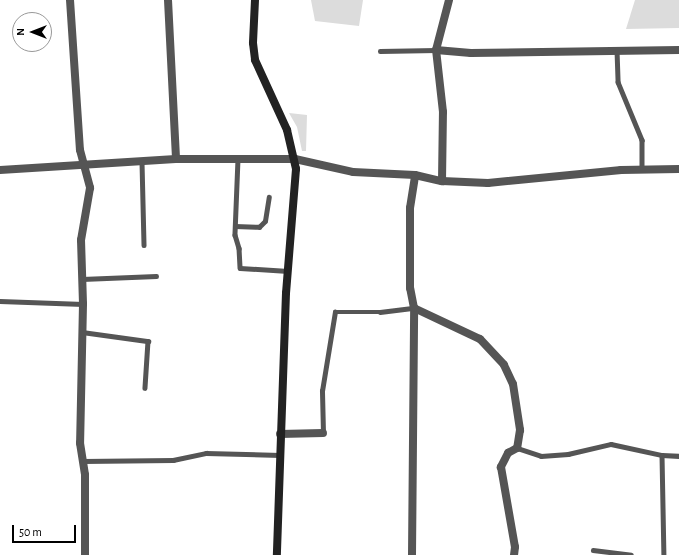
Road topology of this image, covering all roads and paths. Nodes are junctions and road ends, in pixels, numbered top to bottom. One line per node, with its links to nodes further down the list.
1 (70, 0): 13 (street)
2 (168, 0): 9 (street)
3 (255, 0): 11 (street)
4 (449, 0): 5 (street)
5 (436, 50): 6 (street); 8 (lane); 18 (street)
6 (617, 50): 7 (street); 16 (lane)
7 (679, 50)
8 (380, 51)
9 (176, 159): 10 (street); 12 (street)
10 (238, 159): 11 (street); 20 (lane)
11 (295, 159): 17 (street); 22 (street)
12 (142, 162): 13 (street); 21 (lane)
13 (84, 166): 15 (street); 24 (street)
14 (679, 169): 16 (street)
15 (0, 170)
16 (642, 170): 18 (street)
17 (415, 175): 18 (street); 27 (street)
18 (442, 180)
19 (269, 197): 20 (lane)
20 (235, 226): 22 (lane)
21 (144, 245)
22 (288, 271): 30 (street)
23 (156, 276): 24 (lane)
24 (82, 279): 26 (street)
25 (0, 302): 26 (lane)
26 (83, 304): 28 (street)
27 (414, 308): 31 (lane); 32 (street); 40 (street)
28 (82, 332): 29 (lane); 36 (street)
29 (146, 388)
30 (280, 434): 31 (street); 33 (street)
31 (322, 434)
32 (517, 448): 34 (lane); 41 (street)
33 (280, 455): 36 (lane); 39 (street)
34 (662, 455): 35 (lane); 43 (lane)
35 (679, 456)
36 (83, 461): 38 (street)
37 (593, 550): 42 (lane)
38 (85, 555)
39 (277, 555)
40 (412, 555)
41 (514, 555)
42 (631, 555)
43 (664, 555)

